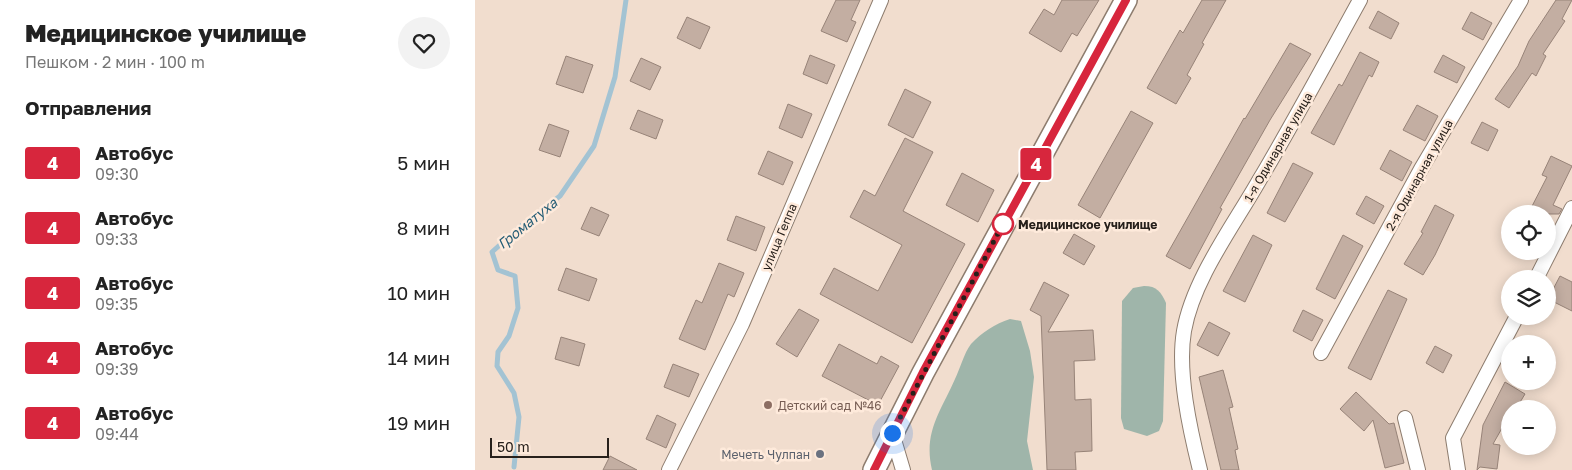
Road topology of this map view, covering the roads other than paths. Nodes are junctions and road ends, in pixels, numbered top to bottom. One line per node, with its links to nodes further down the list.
1 (881, 0): 11 (street, улица Геппа)
2 (1126, 0): 10 (main road)
3 (1360, 0): 14 (street, 1-я Одинарная улица)
4 (1521, 0): 8 (street, 2-я Одинарная улица)
5 (1572, 208): 6 (street)
6 (1541, 270)
7 (1512, 325): 16 (street)
8 (1321, 353)
9 (1405, 418): 15 (street)
10 (892, 433): 12 (main road); 13 (street)
11 (669, 470)
12 (874, 470)
13 (903, 470)
14 (1200, 470)
15 (1417, 470)
16 (1458, 470)

